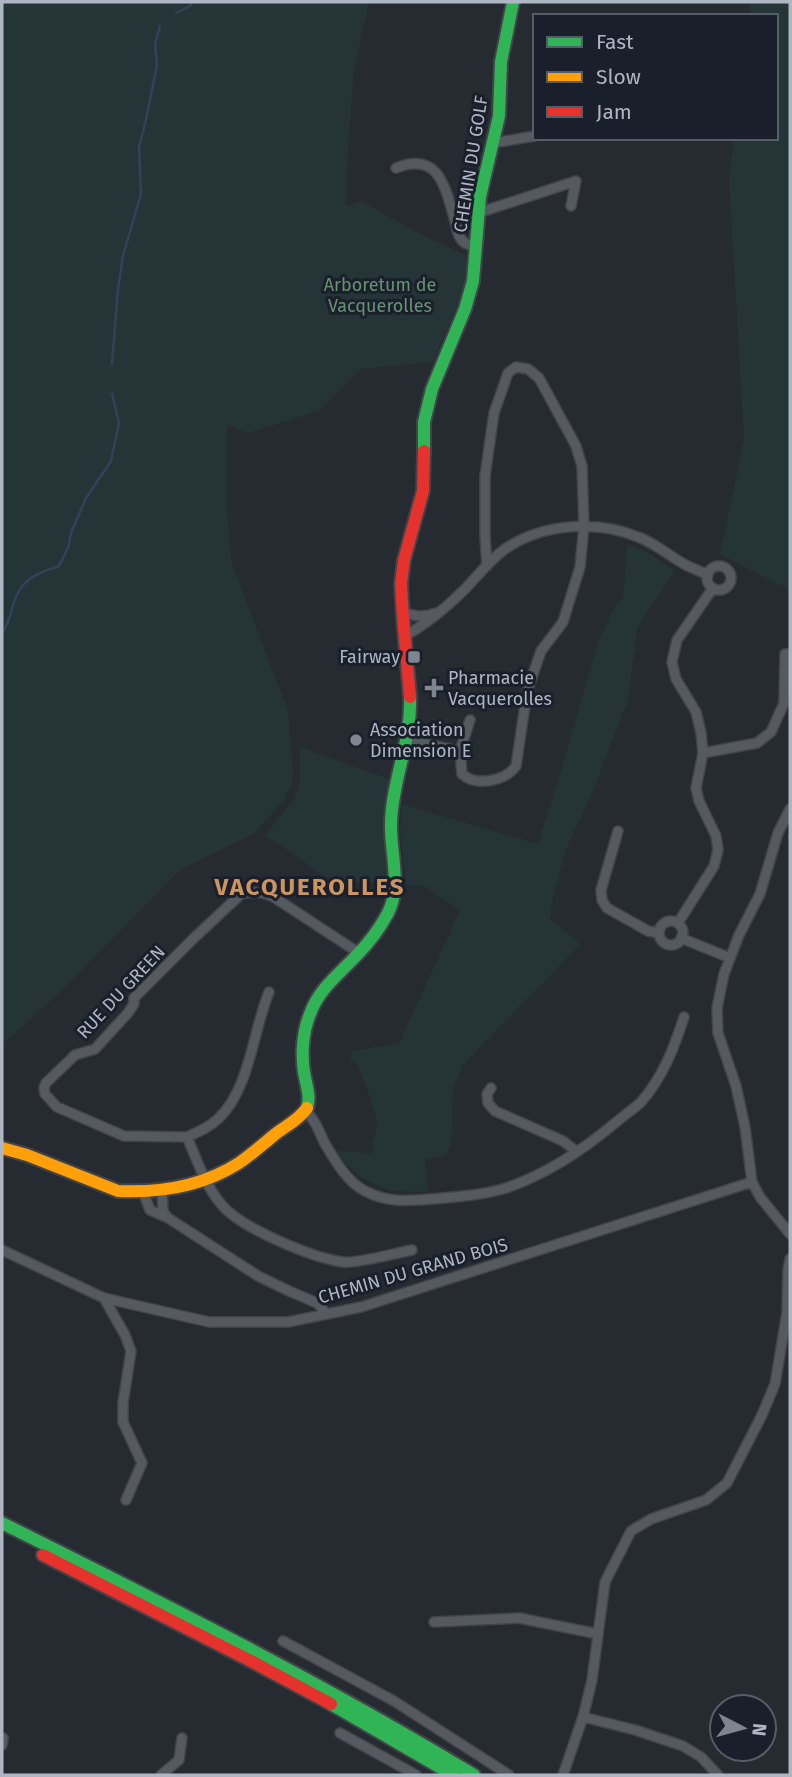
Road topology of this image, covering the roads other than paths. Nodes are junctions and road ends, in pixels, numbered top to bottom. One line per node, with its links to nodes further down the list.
1 (513, 2): 3 (street, CHEMIN DU GOLF)
2 (533, 134): 3 (street)
3 (493, 143): 6 (street, CHEMIN DU GOLF)
4 (397, 168): 7 (street)
5 (571, 206): 6 (street)
6 (478, 213): 7 (street, CHEMIN DU GOLF)
7 (476, 246): 13 (street, CHEMIN DU GOLF)
8 (584, 526): 9 (street); 9 (street); 10 (street); 20 (street)
9 (487, 566): 12 (street)
10 (708, 575): 11 (street); 11 (street)
11 (713, 588): 21 (street)
12 (440, 611): 14 (street); 15 (street)
13 (402, 612): 14 (street); 16 (street, CHEMIN DU GOLF)
14 (417, 617): 15 (street)
15 (419, 628): 16 (street)
16 (405, 636): 19 (street, CHEMIN DU GOLF)
17 (790, 654): 21 (street)
18 (470, 720): 20 (street)
19 (408, 740): 20 (street); 27 (street, CHEMIN DU GOLF)
20 (460, 751)
21 (703, 753): 24 (street)
22 (790, 809): 28 (street)
23 (618, 831): 25 (street)
24 (678, 923): 25 (street); 26 (street)
25 (659, 933): 26 (street)
26 (681, 939): 28 (street)
27 (359, 953): 32 (street, CHEMIN DU GOLF); 33 (street, RUE DU GREEN)
28 (730, 958): 37 (street)
29 (269, 992): 33 (street)
30 (684, 1017): 35 (street)
31 (491, 1087): 35 (street)
32 (305, 1111): 35 (street); 36 (street)
33 (187, 1137): 36 (street)
34 (2, 1148): 39 (street)
35 (576, 1152)
36 (205, 1179): 38 (street); 43 (street)
37 (752, 1182): 41 (street); 46 (street, CHEMIN DU GRAND BOIS)
38 (162, 1191): 39 (street); 40 (street)
39 (143, 1192): 40 (street)
40 (169, 1218): 46 (street)
41 (790, 1234)
42 (2, 1250): 45 (street, CHEMIN DU GRAND BOIS)
43 (412, 1250)
44 (790, 1258): 51 (street)
45 (104, 1298): 46 (street, CHEMIN DU GRAND BOIS); 47 (street)
46 (327, 1314)
47 (126, 1500)
48 (2, 1523): 61 (street)
49 (2, 1533): 60 (street)
50 (434, 1622): 51 (street)
51 (597, 1634): 53 (street)
52 (284, 1641): 62 (street)
53 (583, 1717): 63 (street); 64 (street)
54 (340, 1733): 59 (street)
55 (3, 1738): 57 (street)
56 (182, 1738): 58 (street)
57 (2, 1745)
58 (161, 1775)
59 (416, 1775)
60 (453, 1775)
61 (474, 1775)
62 (509, 1775)
63 (563, 1775)
64 (718, 1775)

